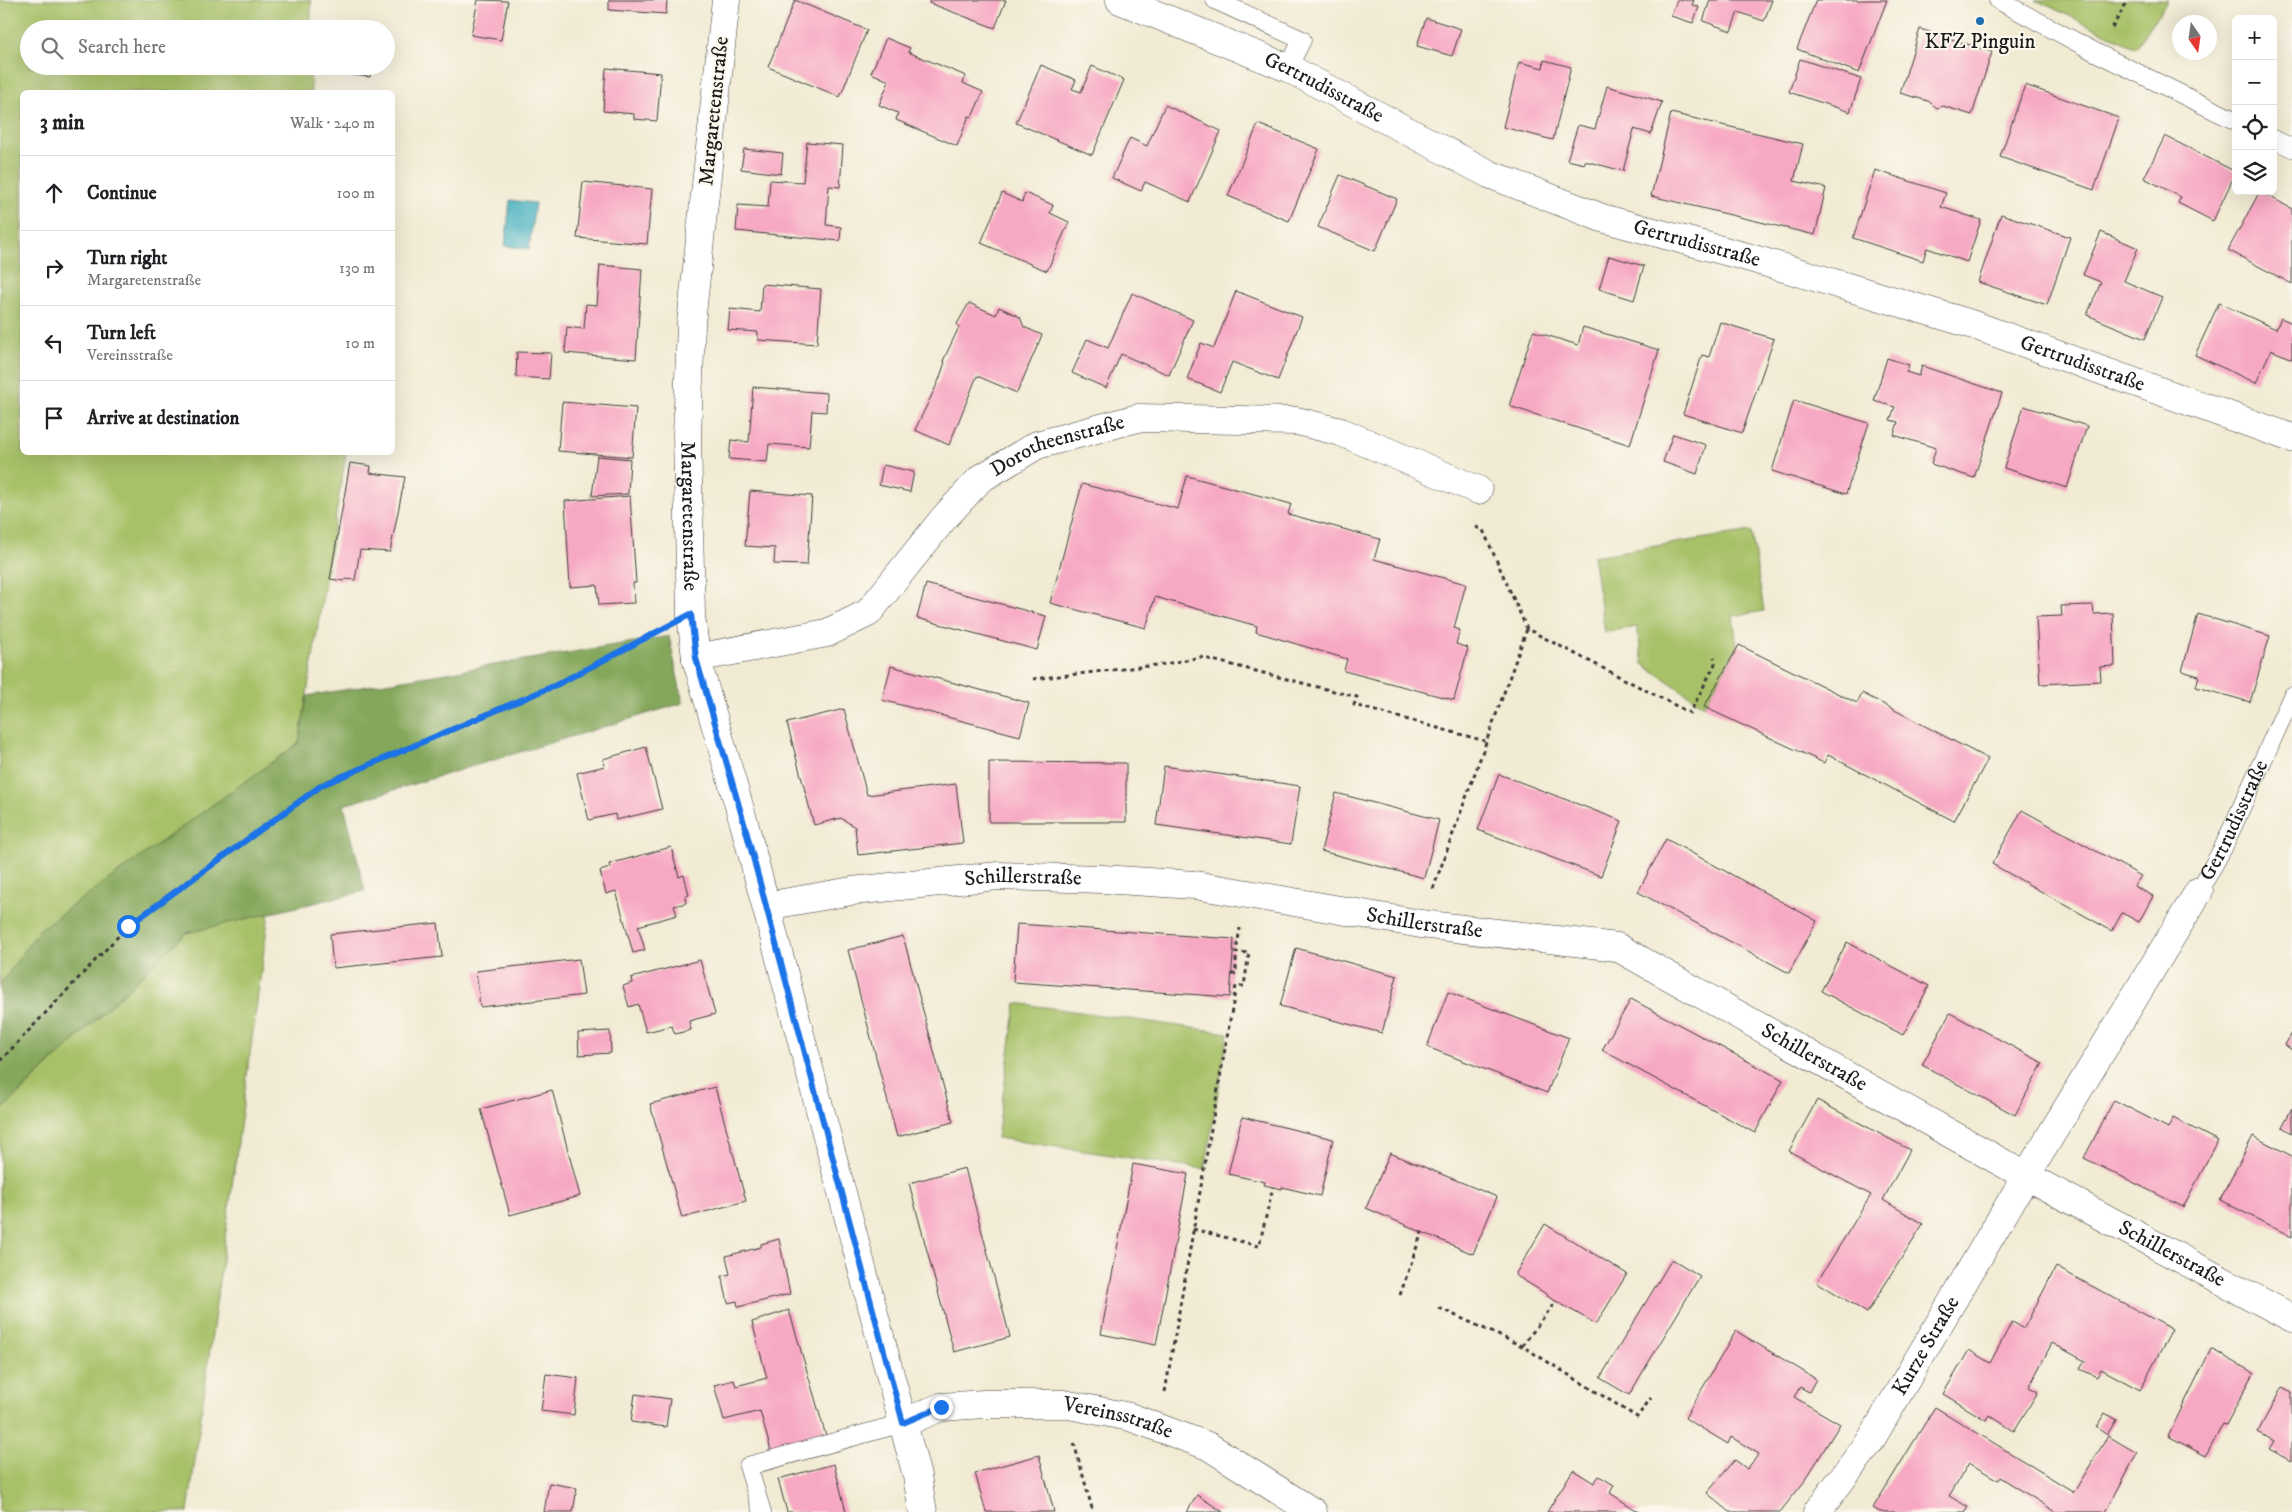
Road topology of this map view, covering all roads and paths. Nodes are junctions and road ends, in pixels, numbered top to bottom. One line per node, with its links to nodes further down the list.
1 (726, 0): 12 (street, Margaretenstraße)
2 (1120, 0): 5 (street, Gertrudisstraße)
3 (1215, 0): 5 (lane)
4 (1998, 0): 6 (lane)
5 (1288, 68): 9 (street, Gertrudisstraße)
6 (2232, 119)
7 (2277, 141): 8 (lane)
8 (2292, 148)
9 (2292, 438)
10 (1478, 490): 15 (street, Dorotheenstraße)
11 (1483, 530): 13 (path)
12 (691, 614): 15 (street, Margaretenstraße); 25 (path)
13 (1527, 629): 14 (path); 18 (path)
14 (1714, 657)
15 (696, 658): 21 (street, Margaretenstraße)
16 (1033, 679): 18 (path)
17 (2292, 696): 19 (lane, Gertrudisstraße)
18 (1485, 742): 22 (path)
19 (2199, 890): 26 (street)
20 (1245, 894): 21 (street, Schillerstraße); 22 (street, Schillerstraße); 23 (path)
21 (766, 906): 37 (street, Margaretenstraße)
22 (1421, 924): 26 (street, Schillerstraße)
23 (1236, 952): 24 (path); 28 (path)
24 (1232, 974)
25 (0, 1061)
26 (2026, 1176): 33 (street, Schillerstraße); 43 (street, Kurze Straße)
27 (1273, 1187): 28 (path)
28 (1193, 1229): 38 (path)
29 (1422, 1232): 30 (path)
30 (1400, 1295)
31 (1556, 1301): 34 (path)
32 (1439, 1308): 34 (path)
33 (2292, 1318)
34 (1522, 1346): 35 (path)
35 (1652, 1398)
36 (1064, 1404): 37 (street, Vereinsstraße); 38 (street, Vereinsstraße); 41 (path)
37 (903, 1423): 39 (lane); 40 (street, Margaretenstraße)
38 (1159, 1428): 42 (street, Vereinsstraße)
39 (762, 1512)
40 (923, 1512)
41 (1093, 1512)
42 (1313, 1512)
43 (1818, 1512)

